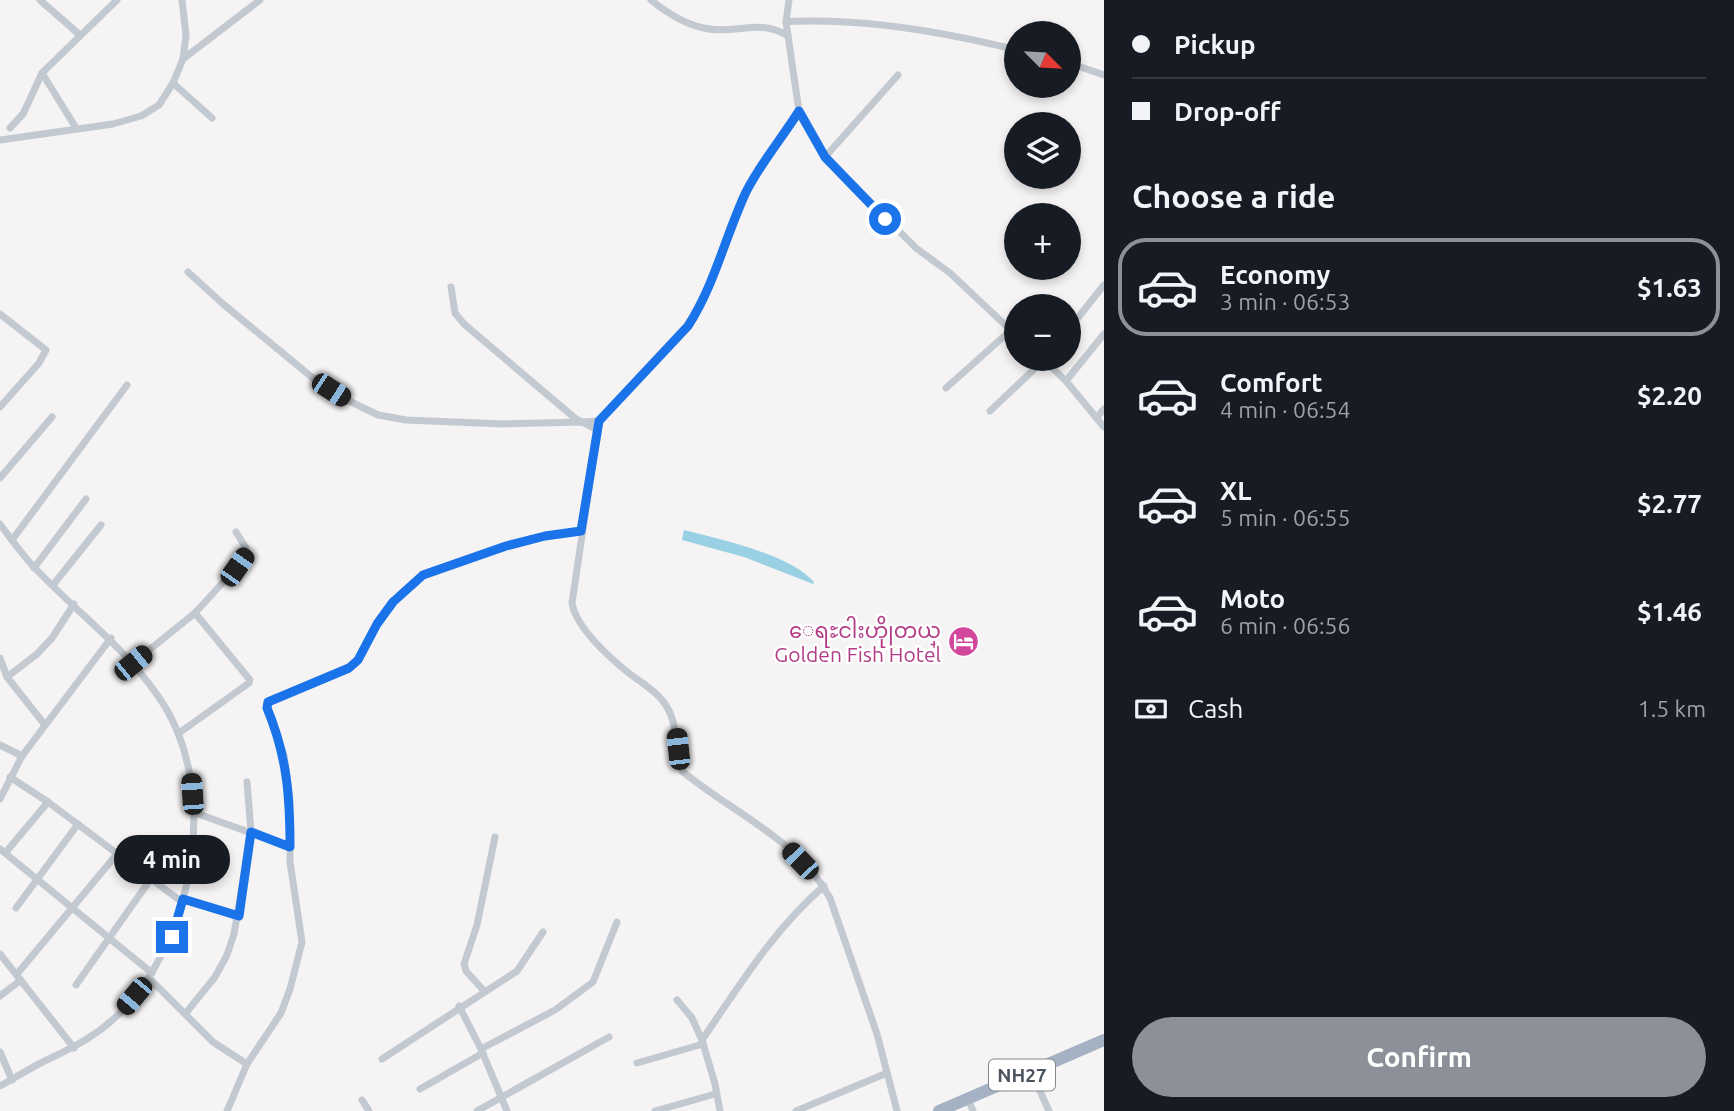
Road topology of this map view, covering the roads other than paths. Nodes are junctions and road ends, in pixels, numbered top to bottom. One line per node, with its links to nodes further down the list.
1 (40, 0): 8 (street)
2 (117, 0): 8 (street)
3 (182, 0): 11 (street)
4 (260, 0): 11 (street)
5 (651, 0): 9 (street)
6 (789, 0): 7 (street)
7 (786, 22): 9 (street); 10 (street)
8 (80, 34): 13 (street)
9 (788, 36): 17 (street)
10 (1004, 47)
11 (183, 59): 16 (street)
12 (1082, 67): 15 (street)
13 (42, 73): 19 (street); 20 (street)
14 (898, 75): 22 (street)
15 (1104, 75)
16 (173, 83): 18 (street); 20 (street)
17 (799, 111): 22 (street); 41 (street)
18 (212, 118)
19 (10, 128)
20 (76, 128): 21 (street)
21 (0, 140)
22 (825, 157): 28 (street)
23 (188, 272): 42 (street)
24 (1104, 285): 27 (street)
25 (451, 287): 42 (street)
26 (0, 314): 36 (street)
27 (1081, 314)
28 (1004, 324)
29 (1104, 334): 33 (street)
30 (1004, 341): 35 (street)
31 (1032, 371): 38 (street)
32 (1056, 371): 33 (street)
33 (1066, 381): 40 (street)
34 (127, 385): 51 (street)
35 (946, 388)
36 (0, 407)
37 (1104, 410): 40 (street)
38 (990, 411)
39 (52, 417): 45 (street)
40 (1096, 418): 43 (street)
41 (599, 421): 42 (street); 44 (street)
42 (582, 422): 44 (street)
43 (1104, 427)
44 (597, 430): 49 (street)
45 (0, 478)
46 (86, 499): 52 (street)
47 (0, 524): 51 (street)
48 (101, 525): 53 (street)
49 (581, 531): 72 (street); 77 (street)
50 (236, 532): 55 (street)
51 (12, 540): 52 (street)
52 (34, 568): 53 (street)
53 (53, 585): 54 (street)
54 (74, 604): 56 (street); 59 (street)
55 (195, 613): 58 (street); 61 (street)
56 (111, 638): 58 (street); 60 (street)
57 (0, 658): 59 (street)
58 (133, 663): 61 (street)
59 (7, 677): 60 (street)
60 (45, 725): 63 (street)
61 (179, 733): 68 (street)
62 (0, 745): 63 (street)
63 (22, 756): 64 (street)
64 (10, 777): 66 (street); 67 (street)
65 (247, 782): 70 (street)
66 (0, 799)
67 (48, 802): 69 (street); 73 (street)
68 (193, 811): 70 (street); 78 (street)
69 (78, 824): 74 (street); 75 (street)
70 (251, 832): 72 (street); 81 (street)
71 (495, 837): 89 (street)
72 (290, 847): 102 (street)
73 (3, 850): 75 (street)
74 (117, 853): 76 (street); 80 (street)
75 (38, 880): 79 (street); 80 (street)
76 (150, 880): 78 (street); 84 (street)
77 (824, 886): 96 (street); 104 (street)
78 (182, 901): 81 (street); 86 (street)
79 (16, 908)
80 (72, 909): 84 (street); 87 (street)
81 (239, 916): 93 (street)
82 (617, 922): 98 (street)
83 (543, 932): 89 (street)
84 (110, 939): 86 (street); 88 (street)
85 (0, 954): 87 (street)
86 (150, 975): 93 (street); 97 (street)
87 (19, 977): 90 (street); 97 (street)
88 (76, 985)
89 (484, 991): 92 (street)
90 (0, 996)
91 (677, 1000): 96 (street)
92 (459, 1006): 98 (street); 100 (street)
93 (185, 1014): 102 (street)
94 (609, 1037): 109 (street)
95 (1104, 1040): 103 (highway, NH27)
96 (703, 1042): 101 (street); 108 (street)
97 (74, 1048): 105 (street)
98 (482, 1051): 107 (street); 109 (street)
99 (0, 1052): 105 (street)
100 (382, 1059)
101 (637, 1063)
102 (247, 1064): 112 (street)
103 (1031, 1071): 111 (highway, NH27); 121 (street)
104 (887, 1073): 118 (street); 119 (street)
105 (12, 1080): 106 (street)
106 (0, 1086)
107 (420, 1089)
108 (715, 1094): 116 (street); 117 (street)
109 (501, 1097): 114 (street); 115 (street)
110 (362, 1100): 113 (street)
111 (970, 1105): 120 (highway, NH27)
112 (227, 1111)
113 (369, 1111)
114 (477, 1111)
115 (506, 1111)
116 (655, 1111)
117 (720, 1111)
118 (796, 1111)
119 (897, 1111)
120 (939, 1111)
121 (1049, 1111)

